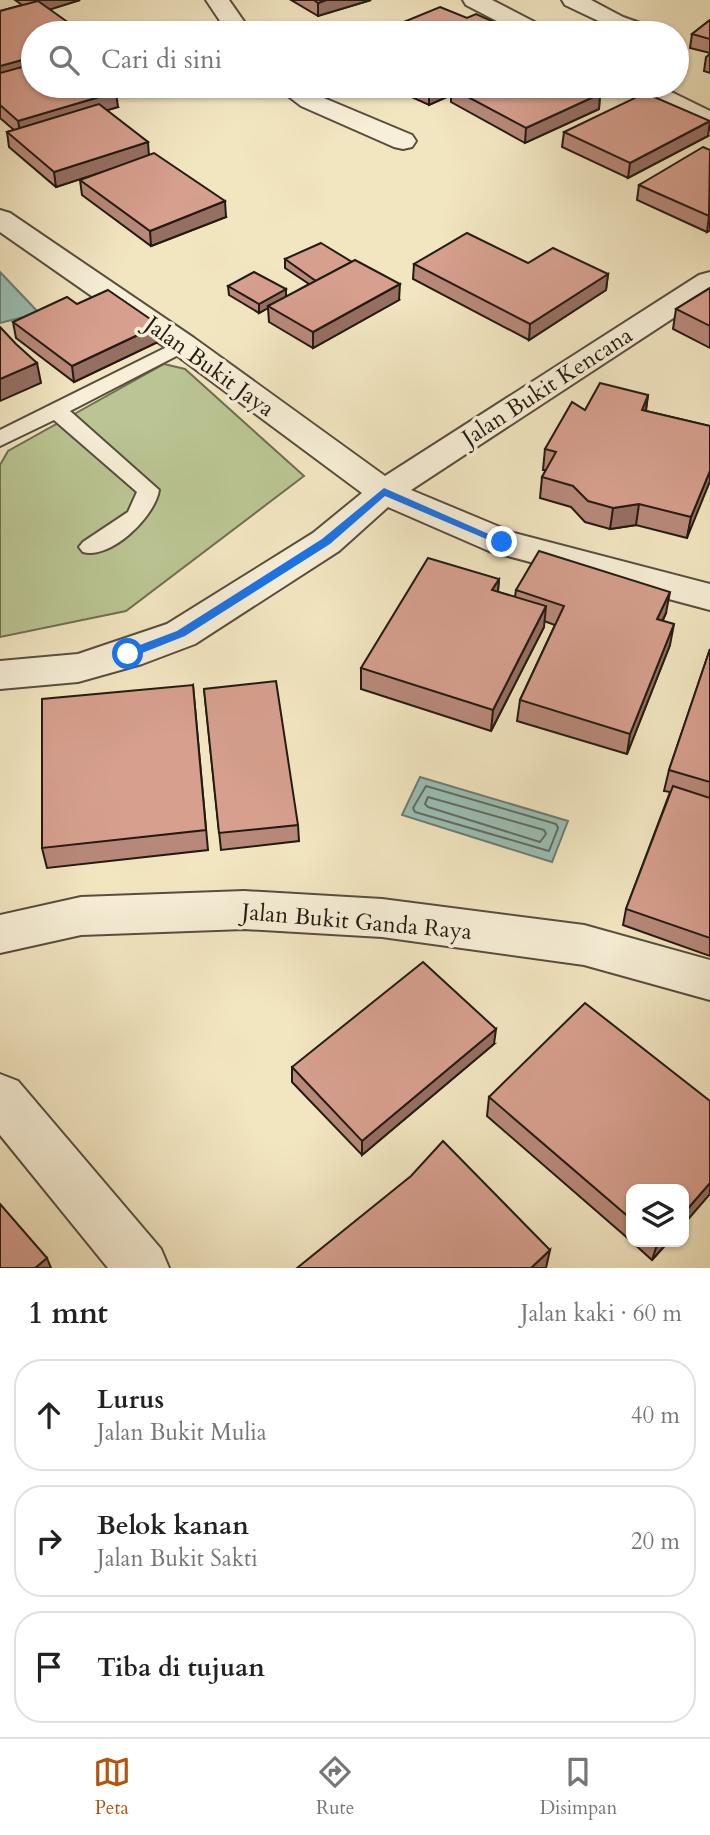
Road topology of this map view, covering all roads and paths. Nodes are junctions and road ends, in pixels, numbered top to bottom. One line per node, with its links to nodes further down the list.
1 (217, 0): 4 (street)
2 (474, 0): 5 (street)
3 (573, 0): 6 (street)
4 (232, 21)
5 (515, 21)
6 (613, 21)
7 (306, 98): 10 (street)
8 (664, 98): 9 (street)
9 (710, 121)
10 (402, 141)
11 (0, 219): 13 (street, Jalan Bukit Jaya)
12 (710, 281): 16 (street, Jalan Bukit Kencana)
13 (183, 345): 14 (lane); 16 (street, Jalan Bukit Jaya)
14 (56, 410): 15 (lane); 17 (lane)
15 (0, 439)
16 (384, 492): 18 (street, Jalan Bukit Jaya); 19 (street, Jalan Bukit Kencana)
17 (91, 547)
18 (710, 597)
19 (0, 675)
20 (0, 934): 21 (street, Jalan Bukit Ganda Raya)
21 (710, 980)
22 (0, 1097): 23 (street)
23 (142, 1268)

